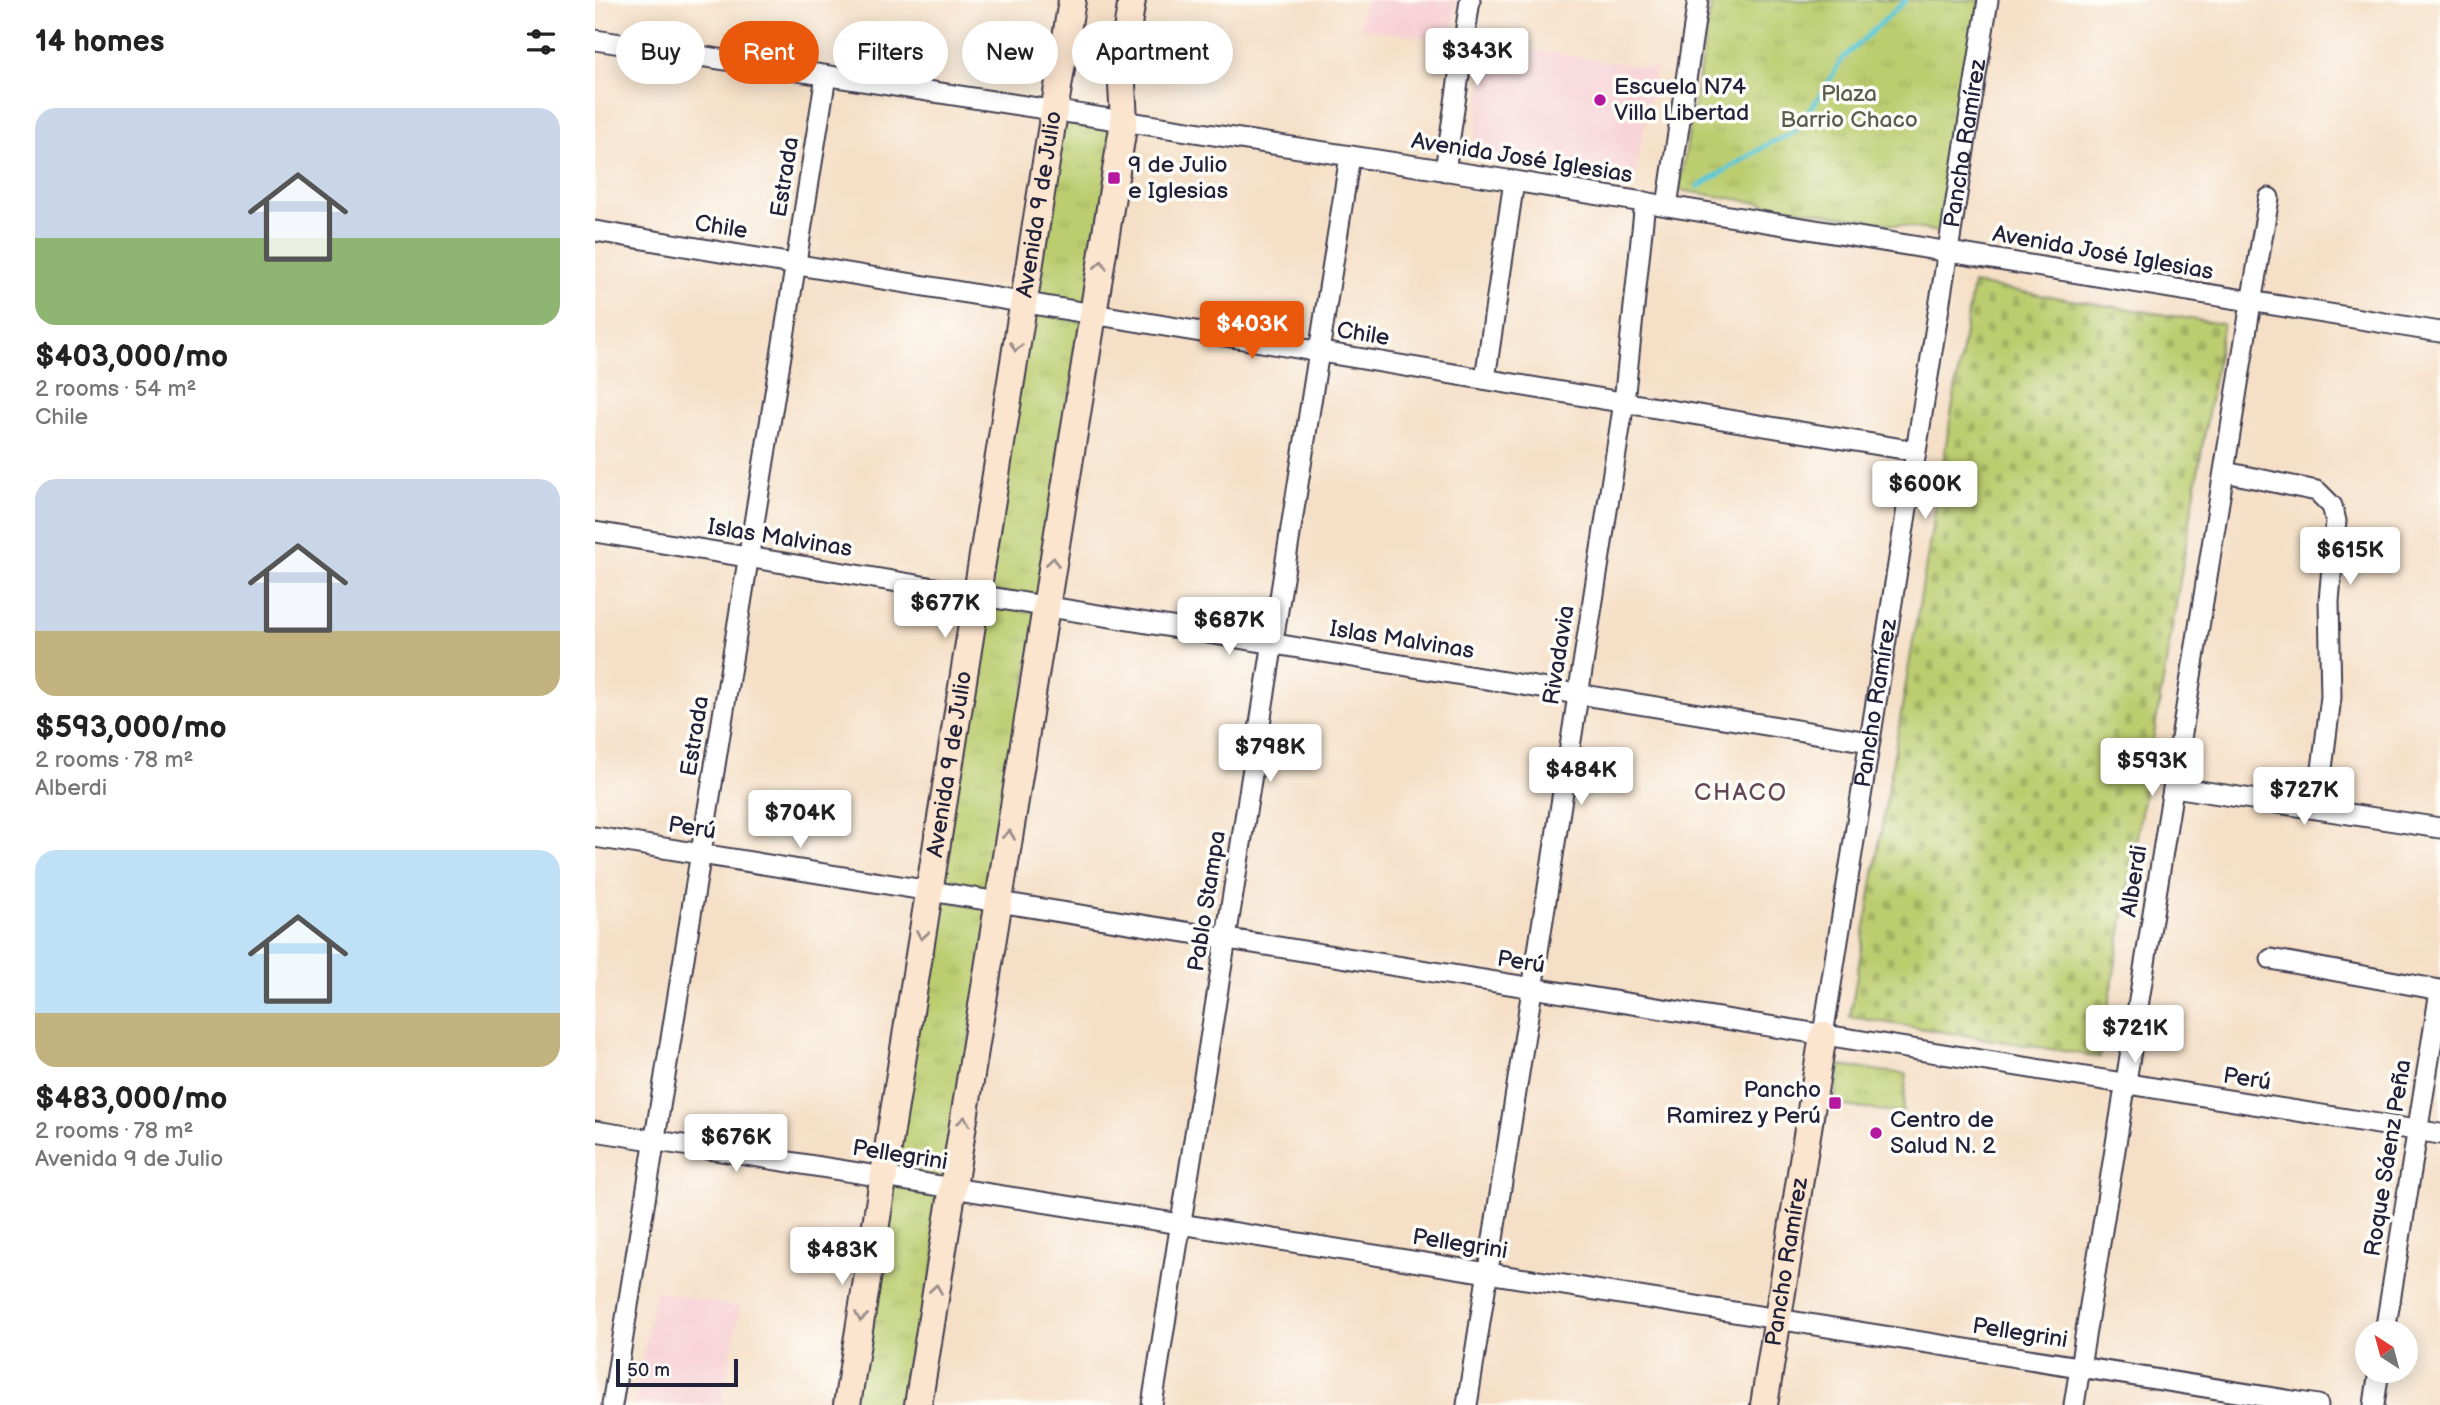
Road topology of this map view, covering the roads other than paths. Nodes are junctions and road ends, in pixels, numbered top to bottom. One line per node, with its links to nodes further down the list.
1 (1072, 0): 8 (main road, Avenida 9 de Julio)
2 (1132, 0): 9 (main road)
3 (1470, 0): 11 (street)
4 (1698, 0): 15 (street)
5 (1988, 0): 17 (street, Pancho Ramírez)
6 (595, 40): 7 (street, Avenida José Iglesias)
7 (826, 76): 8 (street, Avenida José Iglesias); 18 (street, Estrada)
8 (1054, 111): 9 (street, Avenida José Iglesias); 19 (main road, Avenida 9 de Julio)
9 (1124, 121): 10 (street, Avenida José Iglesias); 21 (main road, one-way to 9)
10 (1350, 156): 11 (street, Avenida José Iglesias); 23 (street, Pablo Stampa)
11 (1445, 171): 12 (street, Avenida José Iglesias)
12 (1514, 181): 14 (street, Avenida José Iglesias); 24 (street)
13 (2269, 198): 20 (street, Alberdi)
14 (1645, 202): 15 (street, Avenida José Iglesias); 25 (street, Rivadavia)
15 (1667, 206): 17 (street, Avenida José Iglesias)
16 (595, 231): 18 (street, Chile)
17 (1948, 251): 20 (street, Avenida José Iglesias); 26 (street, Pancho Ramírez)
18 (796, 265): 19 (street, Chile); 29 (street, Estrada)
19 (1024, 303): 21 (street, Chile); 30 (main road, Avenida 9 de Julio, one-way to 30)
20 (2251, 303): 22 (street, Avenida José Iglesias); 27 (street, Alberdi)
21 (1093, 314): 23 (street, Chile); 31 (main road, one-way to 21)
22 (2440, 332)
23 (1319, 352): 24 (street, Chile); 32 (street, Pablo Stampa)
24 (1485, 379): 25 (street, Chile)
25 (1624, 402): 26 (street, Chile); 33 (street, Rivadavia)
26 (1915, 451): 34 (street, Pancho Ramírez)
27 (2225, 472): 35 (street, Alberdi); 36 (street)
28 (595, 532): 29 (street, Islas Malvinas)
29 (748, 557): 30 (street, Islas Malvinas); 39 (street, Estrada)
30 (977, 595): 31 (street, Islas Malvinas); 40 (main road, Avenida 9 de Julio)
31 (1046, 606): 32 (street, Islas Malvinas); 41 (main road, one-way to 31)
32 (1272, 644): 33 (street, Islas Malvinas); 42 (street, Pablo Stampa)
33 (1578, 694): 34 (street, Islas Malvinas); 44 (street, Rivadavia)
34 (1869, 743): 46 (street, Pancho Ramírez)
35 (2174, 787): 36 (street); 47 (street, Alberdi)
36 (2317, 809): 37 (street)
37 (2440, 828)
38 (595, 837): 39 (street, Perú)
39 (701, 854): 40 (street, Perú); 51 (street, Estrada)
40 (929, 891): 41 (street, Perú); 52 (main road, Avenida 9 de Julio, one-way to 52)
41 (999, 902): 42 (street, Perú); 53 (main road, one-way to 41)
42 (1226, 939): 44 (street, Perú); 54 (street, Pablo Stampa)
43 (2271, 959): 45 (street)
44 (1532, 988): 46 (street, Perú); 55 (street, Rivadavia)
45 (2440, 991): 49 (street, Roque Sáenz Peña)
46 (1823, 1035): 47 (street, Perú); 56 (main road, Pancho Ramírez)
47 (2126, 1084): 49 (street, Perú); 58 (street, Alberdi)
48 (595, 1131): 51 (street, Pellegrini)
49 (2418, 1131): 50 (street, Perú); 57 (street, Roque Sáenz Peña)
50 (2440, 1134)
51 (655, 1141): 52 (street, Pellegrini); 60 (street, Estrada)
52 (883, 1177): 53 (street, Pellegrini); 61 (main road, Avenida 9 de Julio, one-way to 61)
53 (953, 1188): 54 (street, Pellegrini); 62 (main road, one-way to 53)
54 (1180, 1224): 55 (street, Pellegrini); 63 (street, Pablo Stampa)
55 (1487, 1273): 56 (street, Pellegrini); 64 (street, Rivadavia)
56 (1778, 1319): 58 (street, Pellegrini); 65 (main road, Pancho Ramírez)
57 (2387, 1320)
58 (2080, 1367): 66 (street, Alberdi); 67 (street, Pellegrini)
59 (2377, 1383): 68 (street)
60 (612, 1405)
61 (847, 1405)
62 (918, 1405)
63 (1152, 1405)
64 (1467, 1405)
65 (1765, 1405)
66 (2074, 1405)
67 (2318, 1405)
68 (2374, 1405)

